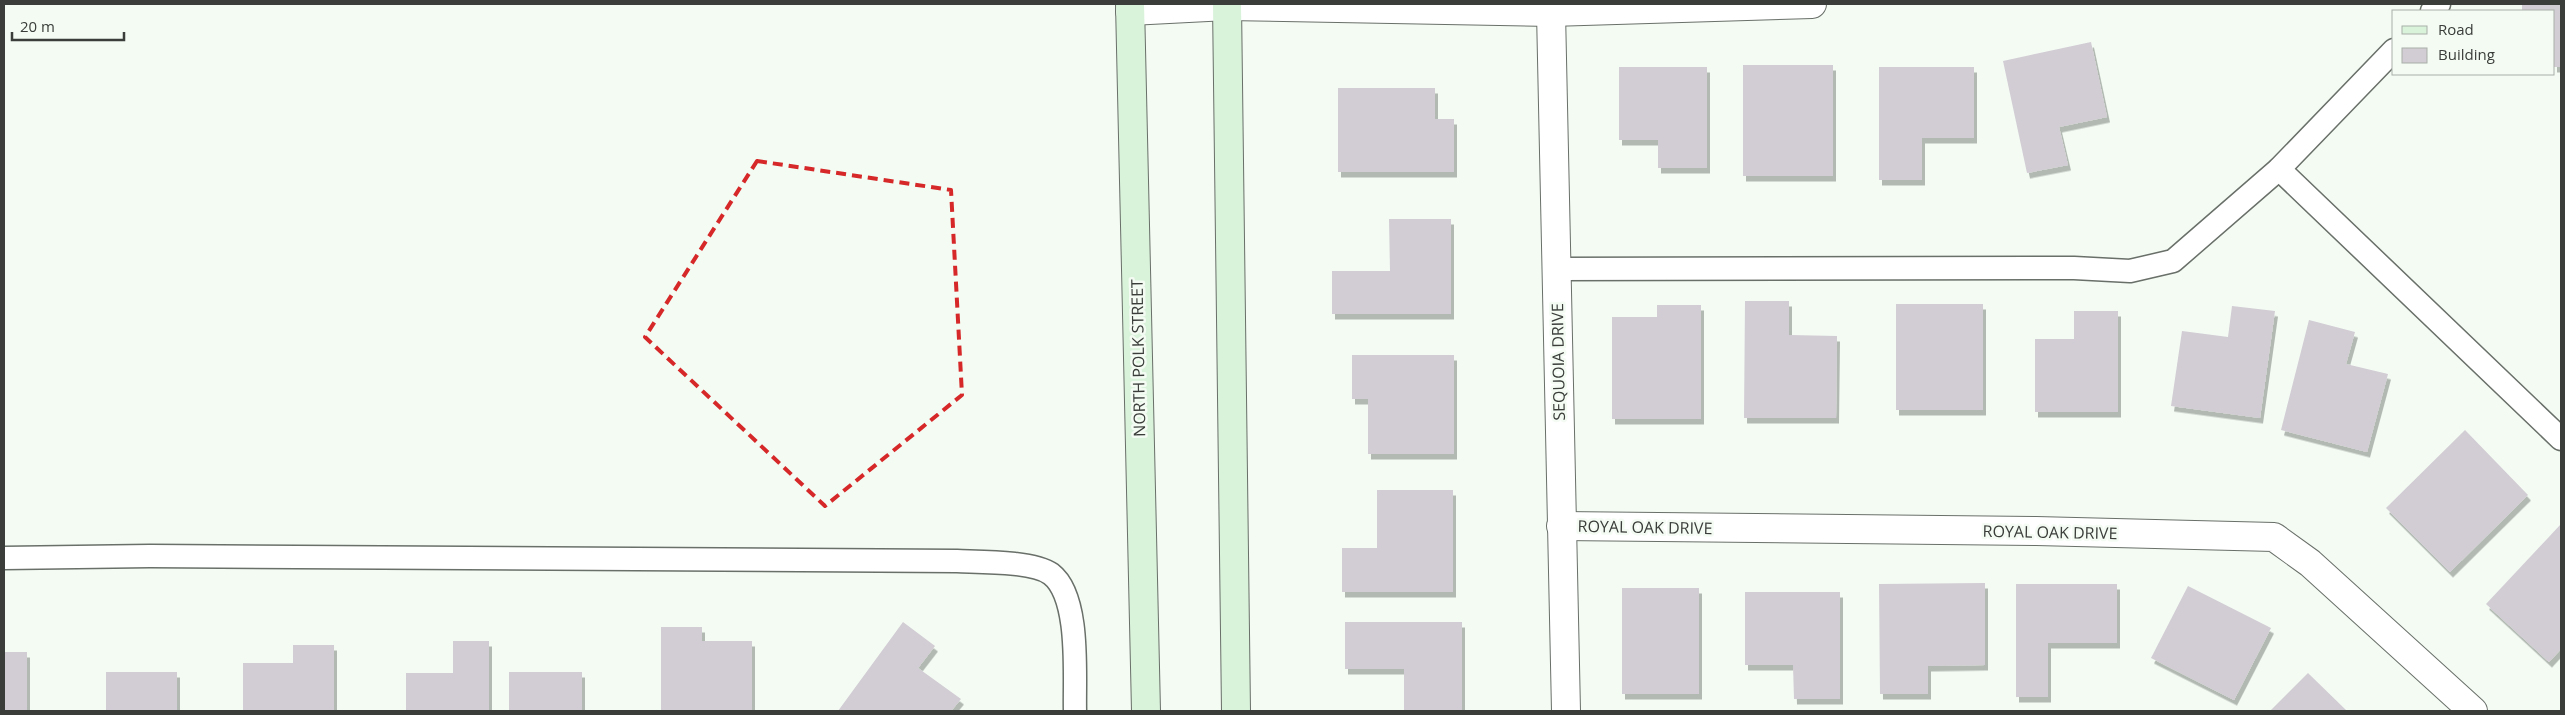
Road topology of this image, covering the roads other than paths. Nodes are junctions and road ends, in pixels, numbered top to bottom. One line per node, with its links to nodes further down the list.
1 (1812, 4): 4 (street)
2 (1227, 5): 3 (street); 4 (street); 13 (main road)
3 (1130, 7): 12 (main road, NORTH POLK STREET)
4 (1551, 12): 7 (street, SEQUOIA DRIVE)
5 (2392, 52): 6 (lane)
6 (2279, 169): 7 (lane); 8 (lane)
7 (1556, 269): 9 (street, SEQUOIA DRIVE)
8 (2561, 438)
9 (1561, 526): 14 (street, SEQUOIA DRIVE); 15 (street, ROYAL OAK DRIVE)
10 (4, 558): 11 (lane)
11 (1075, 711)
12 (1146, 711)
13 (1236, 711)
14 (1566, 711)
15 (2473, 711)

